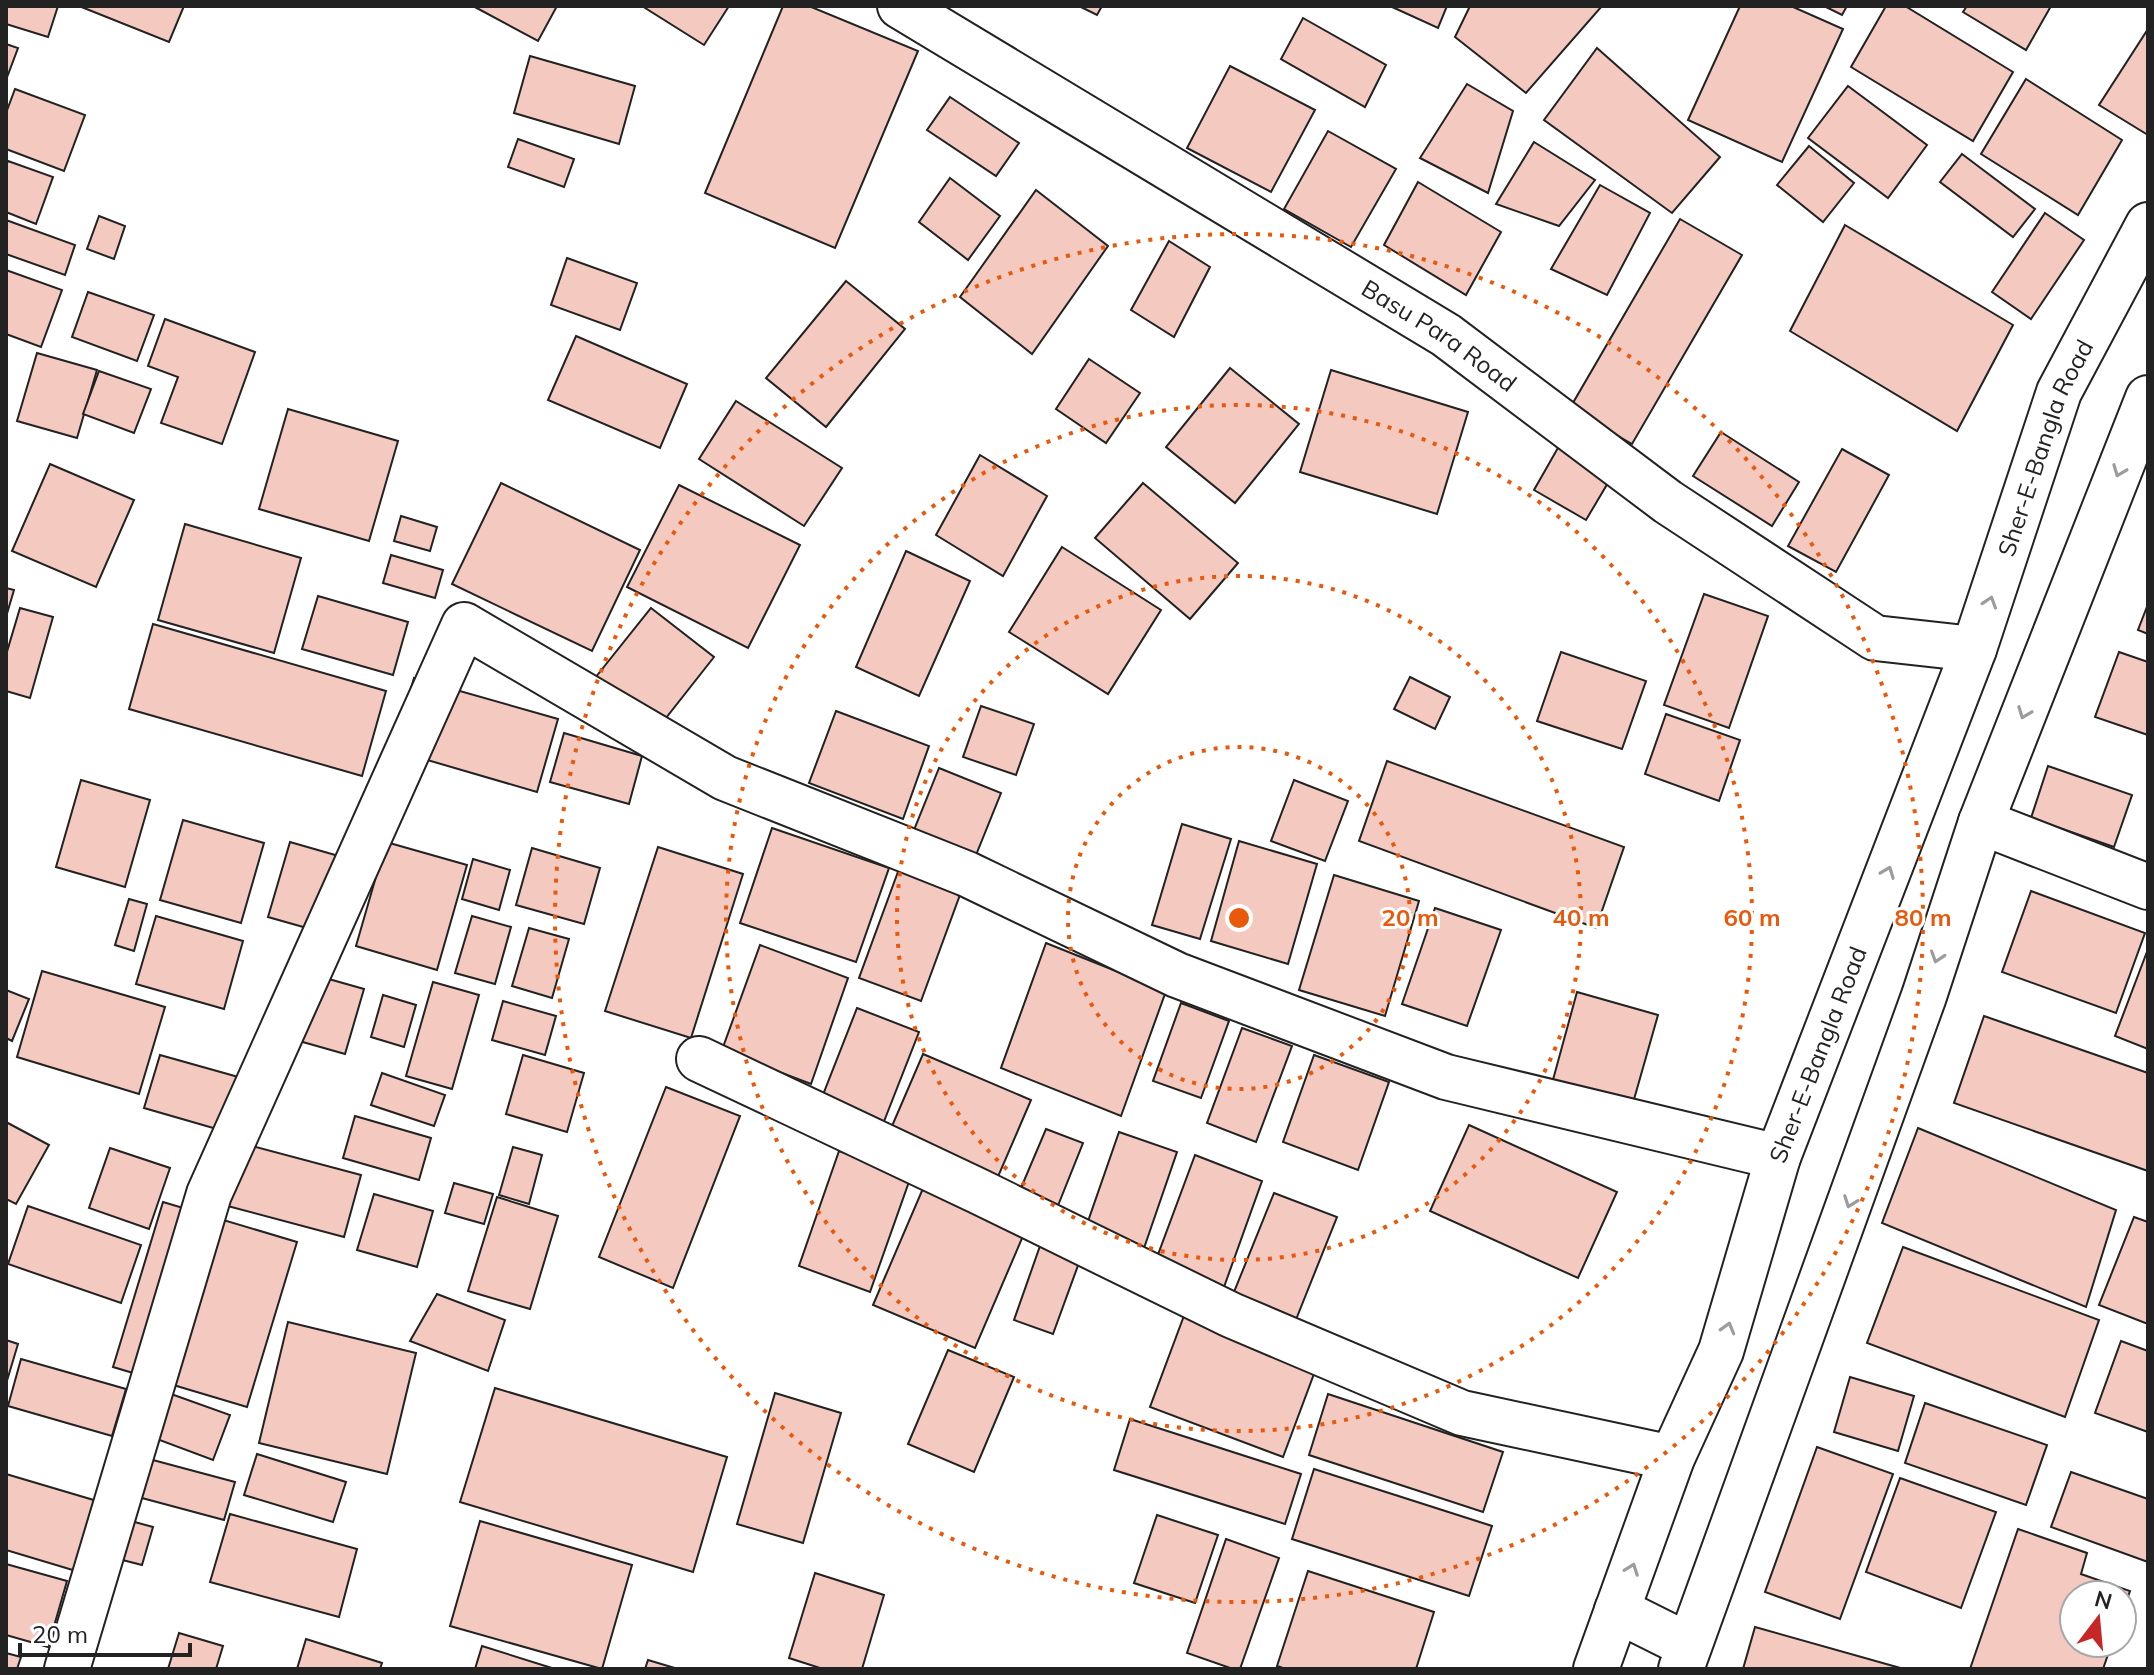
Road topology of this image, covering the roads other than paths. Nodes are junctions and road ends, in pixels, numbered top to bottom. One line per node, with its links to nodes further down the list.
1 (900, 6): 4 (main road, Basu Para Road)
2 (2148, 225): 4 (main road, Sher-E-Bangla Road, one-way to 2)
3 (2148, 398): 5 (main road, one-way to 5)
4 (1974, 649): 8 (main road, Sher-E-Bangla Road, one-way to 4)
5 (1981, 822): 6 (main road); 11 (main road, one-way to 11)
6 (2148, 887)
7 (699, 1059): 9 (main road)
8 (1778, 1157): 9 (main road, Sher-E-Bangla Road, one-way to 8); 12 (main road)
9 (1672, 1458): 10 (main road, Sher-E-Bangla Road, one-way to 9)
10 (1617, 1610): 11 (main road); 13 (main road, Sher-E-Bangla Road)
11 (1685, 1657)
12 (67, 1669)
13 (1596, 1669)

